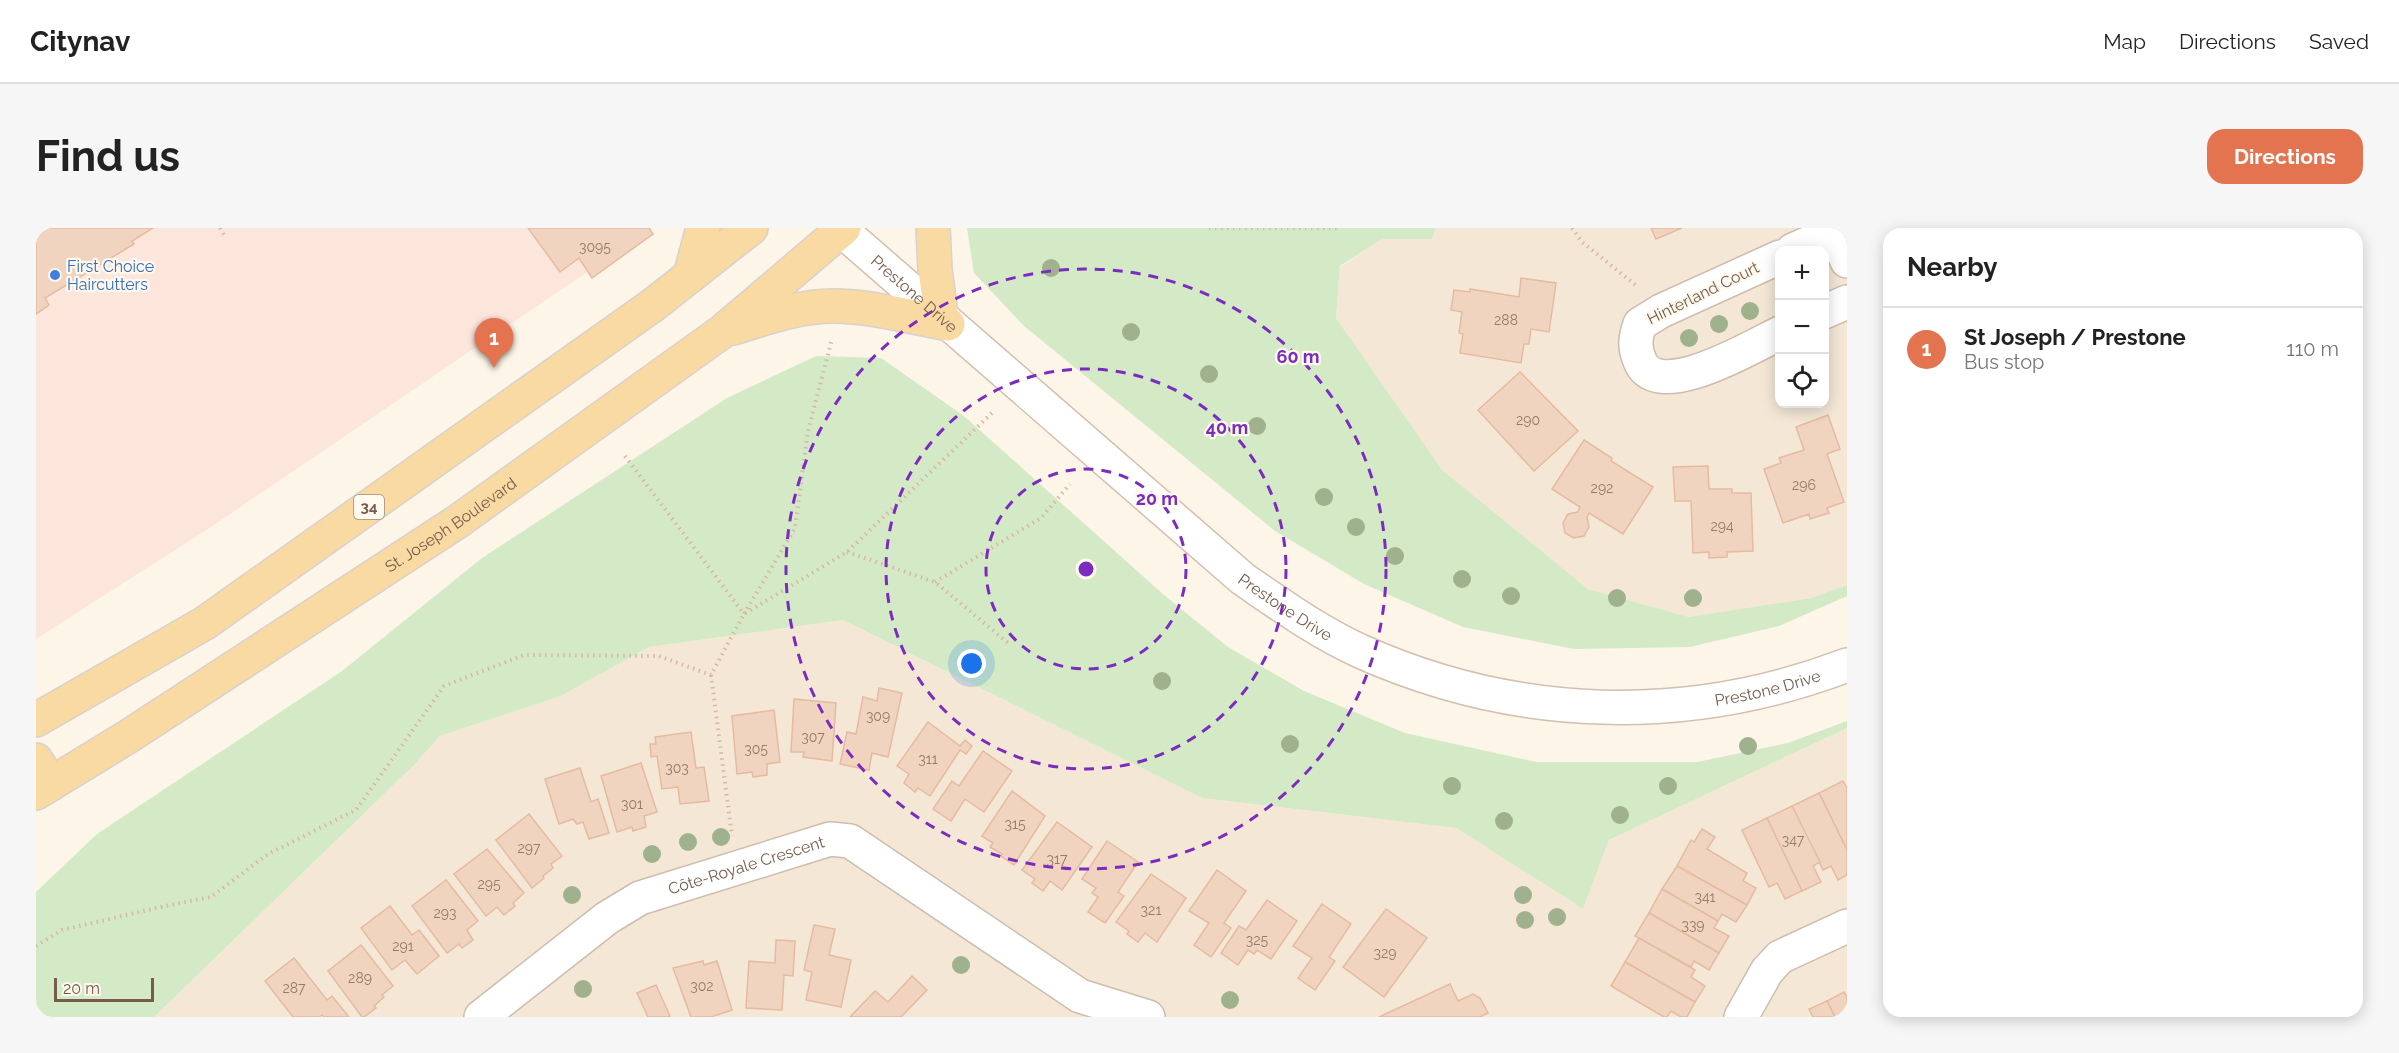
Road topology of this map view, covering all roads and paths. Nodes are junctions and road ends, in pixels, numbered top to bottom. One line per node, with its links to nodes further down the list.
1 (220, 228): 10 (path)
2 (703, 228): 14 (main road)
3 (751, 228): 14 (main road, 34)
4 (933, 228): 18 (main road)
5 (1209, 228): 6 (path)
6 (1340, 228)
7 (1572, 228): 17 (path)
8 (841, 229): 18 (street, Prestone Drive); 19 (main road, St. Joseph Boulevard)
9 (1833, 230): 11 (street); 13 (street)
10 (225, 237)
11 (1800, 246)
12 (1775, 258): 17 (street, Hinterland Court)
13 (1847, 261)
14 (690, 276): 31 (main road, 34)
15 (1847, 302): 16 (street)
16 (1829, 310)
17 (1661, 311): 21 (street, Hinterland Court)
18 (945, 320): 19 (main road); 29 (street, Prestone Drive)
19 (723, 331): 32 (main road, St. Joseph Boulevard)
20 (834, 334): 27 (path)
21 (1775, 335)
22 (994, 411): 25 (path)
23 (624, 456): 27 (path)
24 (1070, 484): 26 (path)
25 (847, 552): 26 (path); 27 (path)
26 (935, 582): 28 (path)
27 (744, 614): 30 (path)
28 (1008, 643)
29 (1847, 665)
30 (711, 675): 33 (path); 35 (path)
31 (36, 720)
32 (41, 779)
33 (738, 869): 36 (street, Côte-Royale Crescent); 37 (street, Côte-Royale Crescent)
34 (1847, 926): 38 (street)
35 (36, 946)
36 (481, 1017)
37 (1148, 1017)
38 (1741, 1017)

